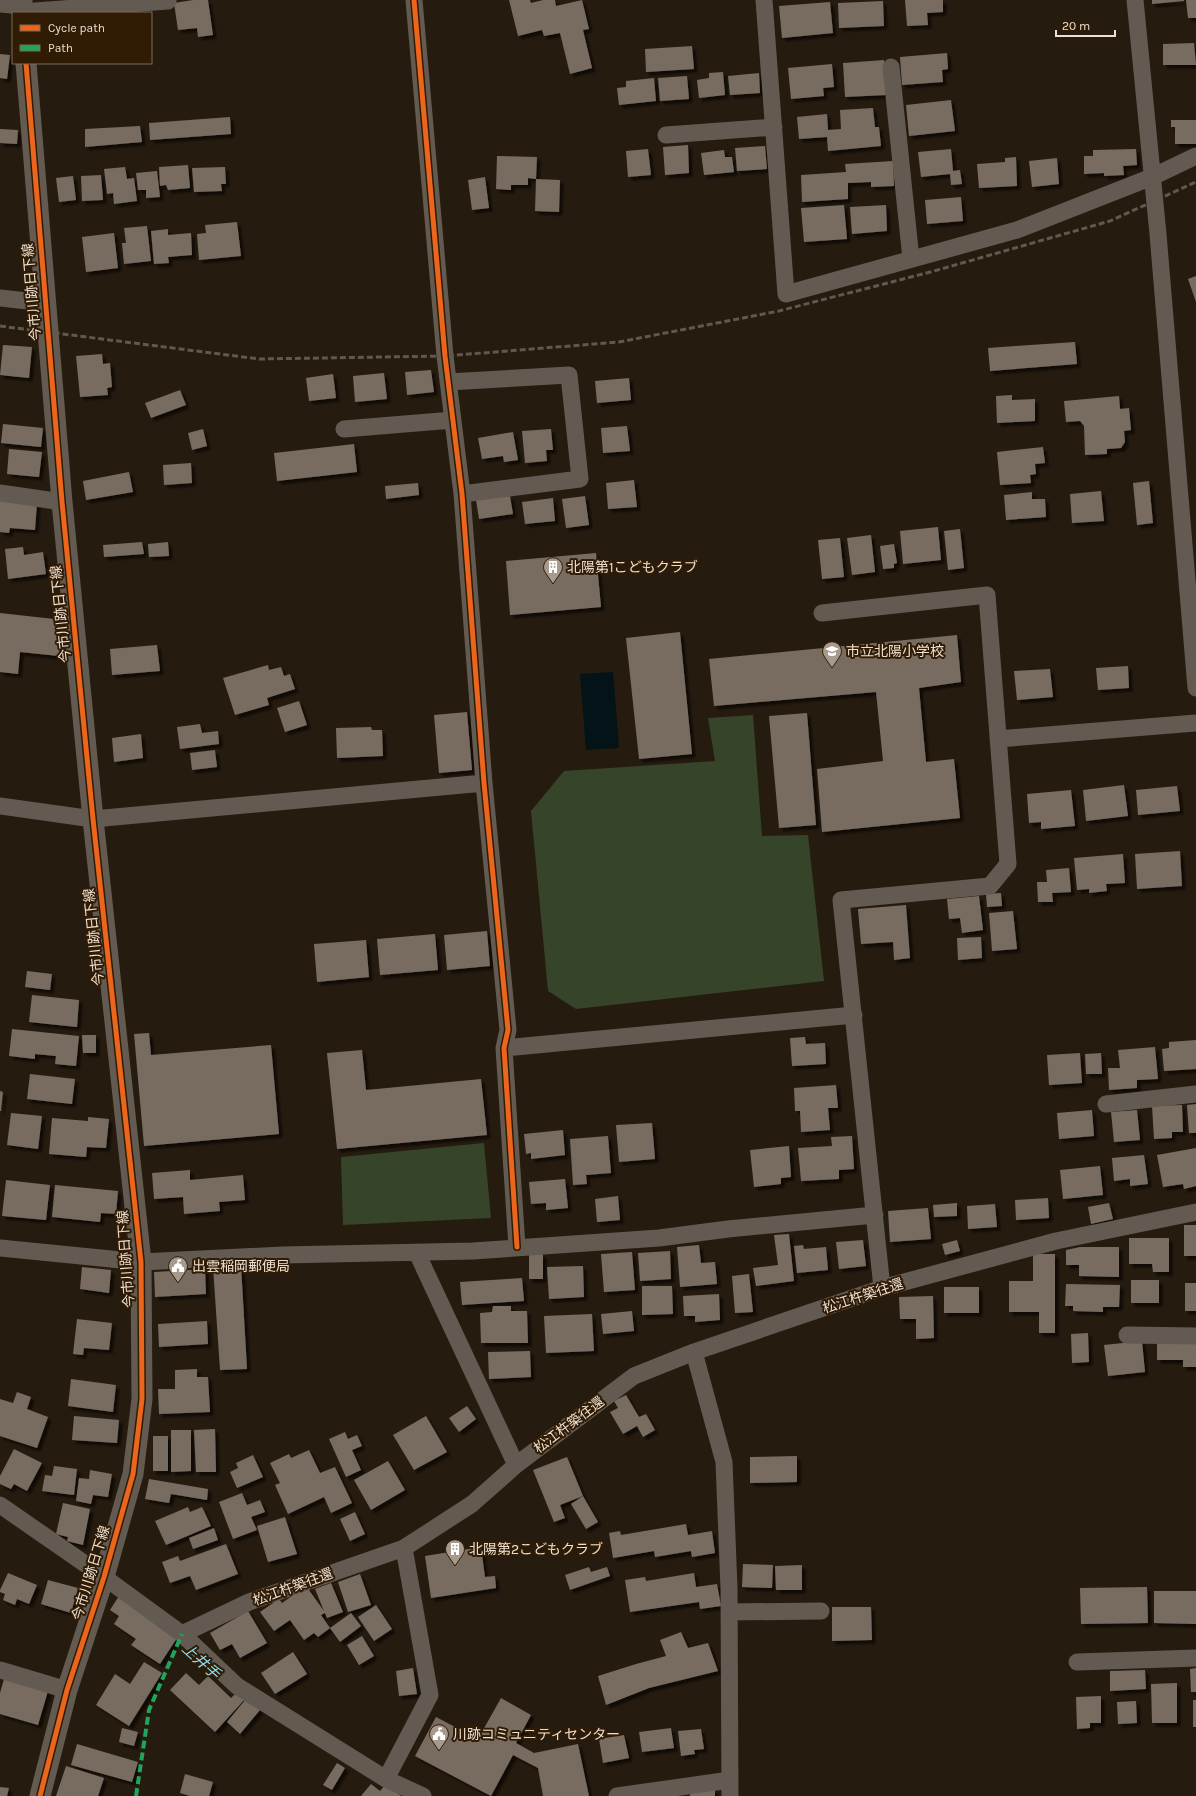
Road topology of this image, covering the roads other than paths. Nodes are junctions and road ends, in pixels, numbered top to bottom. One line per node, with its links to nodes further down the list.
1 (414, 0): 16 (street)
2 (765, 0): 9 (street)
3 (1135, 0): 12 (street)
4 (168, 1): 6 (street)
5 (0, 4): 6 (street)
6 (22, 8)
7 (26, 64): 15 (street, 今市川跡日下線)
8 (892, 67): 13 (street)
9 (774, 127): 10 (street); 13 (street)
10 (666, 135)
11 (1196, 156): 12 (street)
12 (1152, 177): 13 (street); 23 (street)
13 (911, 259)
14 (0, 298): 15 (street)
15 (45, 302): 21 (street, 今市川跡日下線)
16 (448, 382): 17 (street); 20 (street)
17 (453, 420): 18 (street); 20 (street)
18 (344, 429)
19 (0, 493): 21 (street)
20 (462, 494): 26 (street)
21 (62, 502): 28 (street, 今市川跡日下線)
22 (822, 613): 25 (street)
23 (1196, 688)
24 (1196, 723): 25 (street)
25 (998, 739): 29 (street)
26 (484, 783): 28 (street); 30 (street)
27 (0, 806): 28 (street)
28 (93, 819): 38 (street, 今市川跡日下線)
29 (854, 1015): 30 (street); 34 (street)
30 (504, 1048): 35 (street)
31 (1196, 1094): 32 (street)
32 (1106, 1104)
33 (1196, 1212): 39 (street, 松江杵築往還)
34 (874, 1215): 35 (street); 39 (street)
35 (517, 1247): 37 (street)
36 (0, 1248): 38 (street)
37 (417, 1253): 38 (street); 43 (street)
38 (142, 1262): 46 (street, 今市川跡日下線)
39 (882, 1288): 42 (street, 松江杵築往還)
40 (1127, 1335): 41 (street)
41 (1196, 1336)
42 (694, 1352): 43 (street, 松江杵築往還); 48 (street)
43 (516, 1465): 45 (street, 松江杵築往還)
44 (0, 1505): 46 (street)
45 (404, 1548): 49 (street, 松江杵築往還); 54 (street)
46 (104, 1577): 49 (street); 53 (street, 今市川跡日下線)
47 (821, 1611): 48 (street)
48 (729, 1612): 55 (street)
49 (182, 1634): 54 (street)
50 (1196, 1658): 51 (street)
51 (1077, 1662)
52 (0, 1670): 53 (street)
53 (67, 1690): 56 (street, 今市川跡日下線)
54 (386, 1779): 57 (street)
55 (730, 1788): 58 (street)
56 (40, 1796)
57 (423, 1796)
58 (617, 1796)

